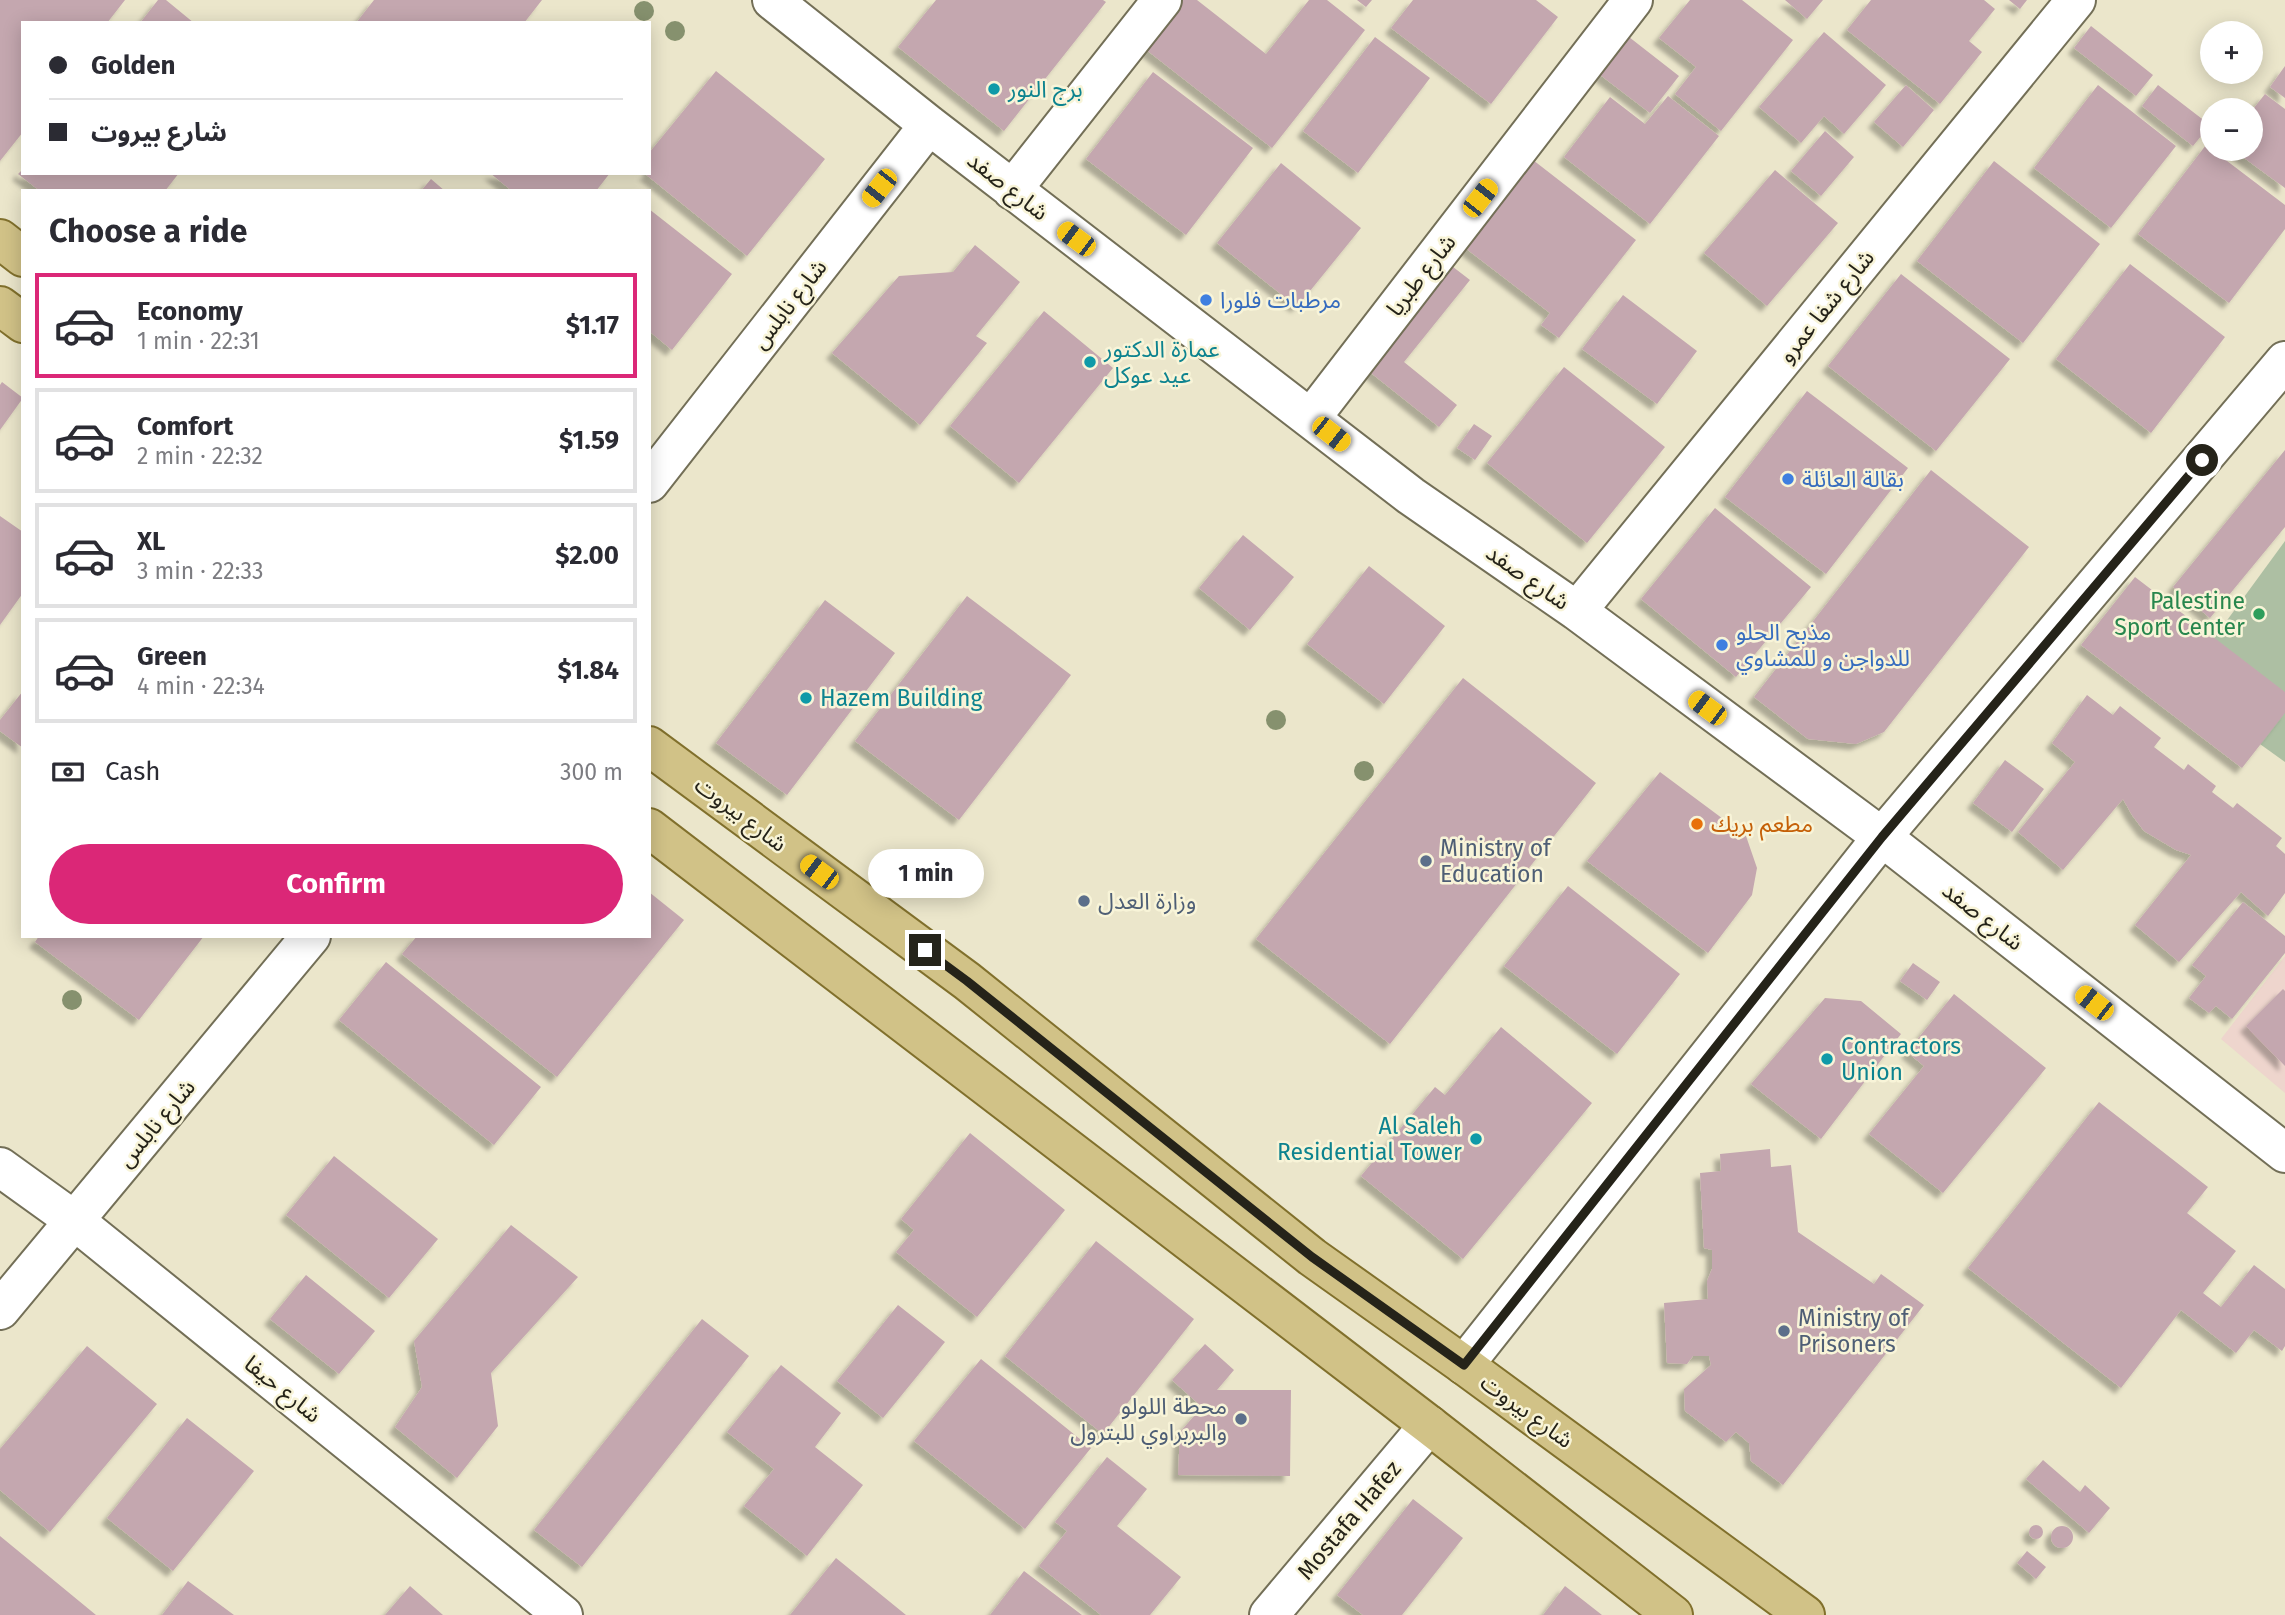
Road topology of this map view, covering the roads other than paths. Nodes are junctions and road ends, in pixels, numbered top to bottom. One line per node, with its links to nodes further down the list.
1 (772, 0): 5 (street, شارع صفد)
2 (1162, 0): 6 (street)
3 (1633, 0): 12 (street, شارع طبريا)
4 (2076, 0): 14 (street, شارع شفا عمرو)
5 (929, 125): 6 (street, شارع صفد); 13 (street, شارع نابلس)
6 (1012, 190): 12 (street, شارع صفد)
7 (0, 239): 8 (main road)
8 (21, 255)
9 (0, 306): 10 (main road)
10 (21, 322)
11 (2281, 374): 17 (street)
12 (1311, 418): 14 (street, شارع صفد)
13 (651, 480)
14 (1577, 611): 17 (street, شارع صفد)
15 (651, 747): 23 (main road, شارع بيروت)
16 (651, 830): 24 (main road)
17 (1882, 837): 19 (street, شارع صفد); 23 (street)
18 (309, 938): 21 (street, شارع نابلس)
19 (2285, 1153)
20 (0, 1167): 21 (street, شارع حيفا)
21 (75, 1221): 22 (street, شارع نابلس); 25 (street, شارع حيفا)
22 (0, 1310)
23 (1464, 1365): 28 (main road, شارع بيروت)
24 (1429, 1425): 26 (street, Mostafa Hafez); 27 (main road)
25 (563, 1615)
26 (1269, 1615)
27 (1673, 1615)
28 (1805, 1615)

